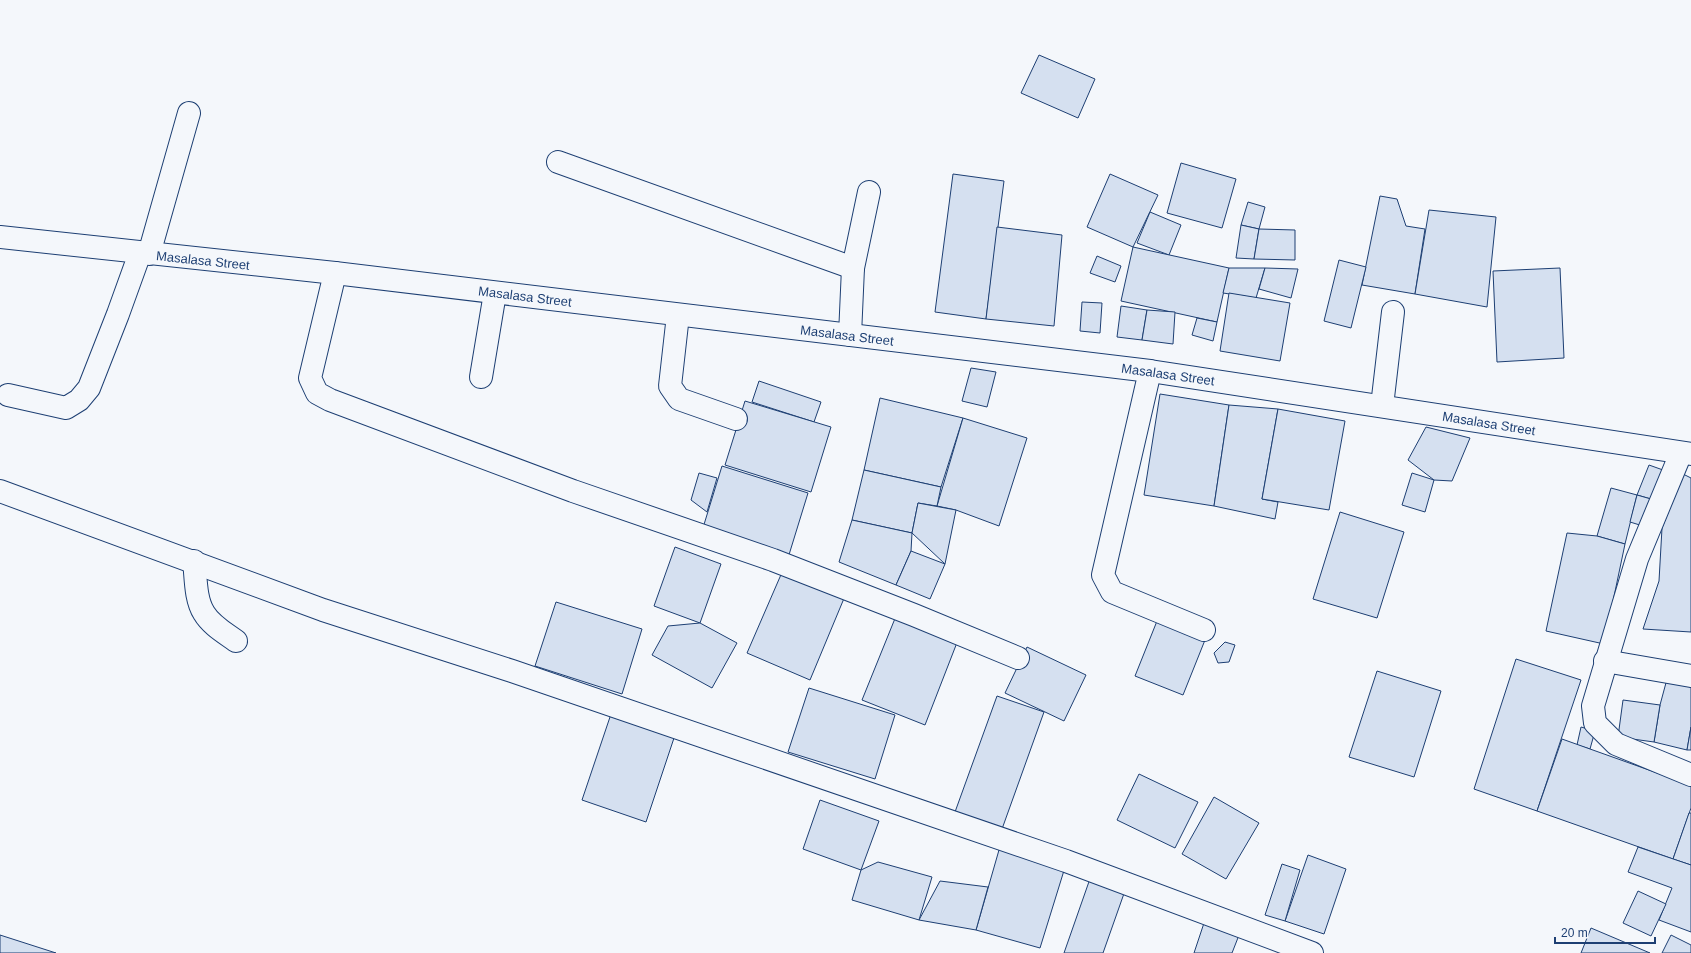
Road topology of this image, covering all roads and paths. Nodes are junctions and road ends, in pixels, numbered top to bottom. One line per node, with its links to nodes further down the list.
1 (188, 113): 5 (street)
2 (558, 162): 6 (street)
3 (869, 192): 6 (street)
4 (0, 237): 5 (street, Masalasa Street)
5 (144, 253): 7 (street, Masalasa Street); 14 (street)
6 (853, 268): 11 (street)
7 (335, 274): 8 (street, Masalasa Street); 22 (street)
8 (495, 293): 10 (street, Masalasa Street); 13 (street)
9 (1393, 312): 15 (street)
10 (678, 315): 11 (street, Masalasa Street); 16 (street)
11 (850, 335): 12 (street, Masalasa Street)
12 (1150, 371): 15 (street, Masalasa Street); 20 (street)
13 (481, 377)
14 (8, 395)
15 (1382, 406): 17 (street, Masalasa Street)
16 (736, 419)
17 (1686, 453): 23 (street)
18 (0, 491): 19 (street)
19 (194, 561): 21 (street); 26 (street)
20 (1204, 630)
21 (236, 641)
22 (1018, 658)
23 (1605, 661): 24 (street); 25 (street)
24 (1691, 676)
25 (1691, 775)
26 (1312, 953)

